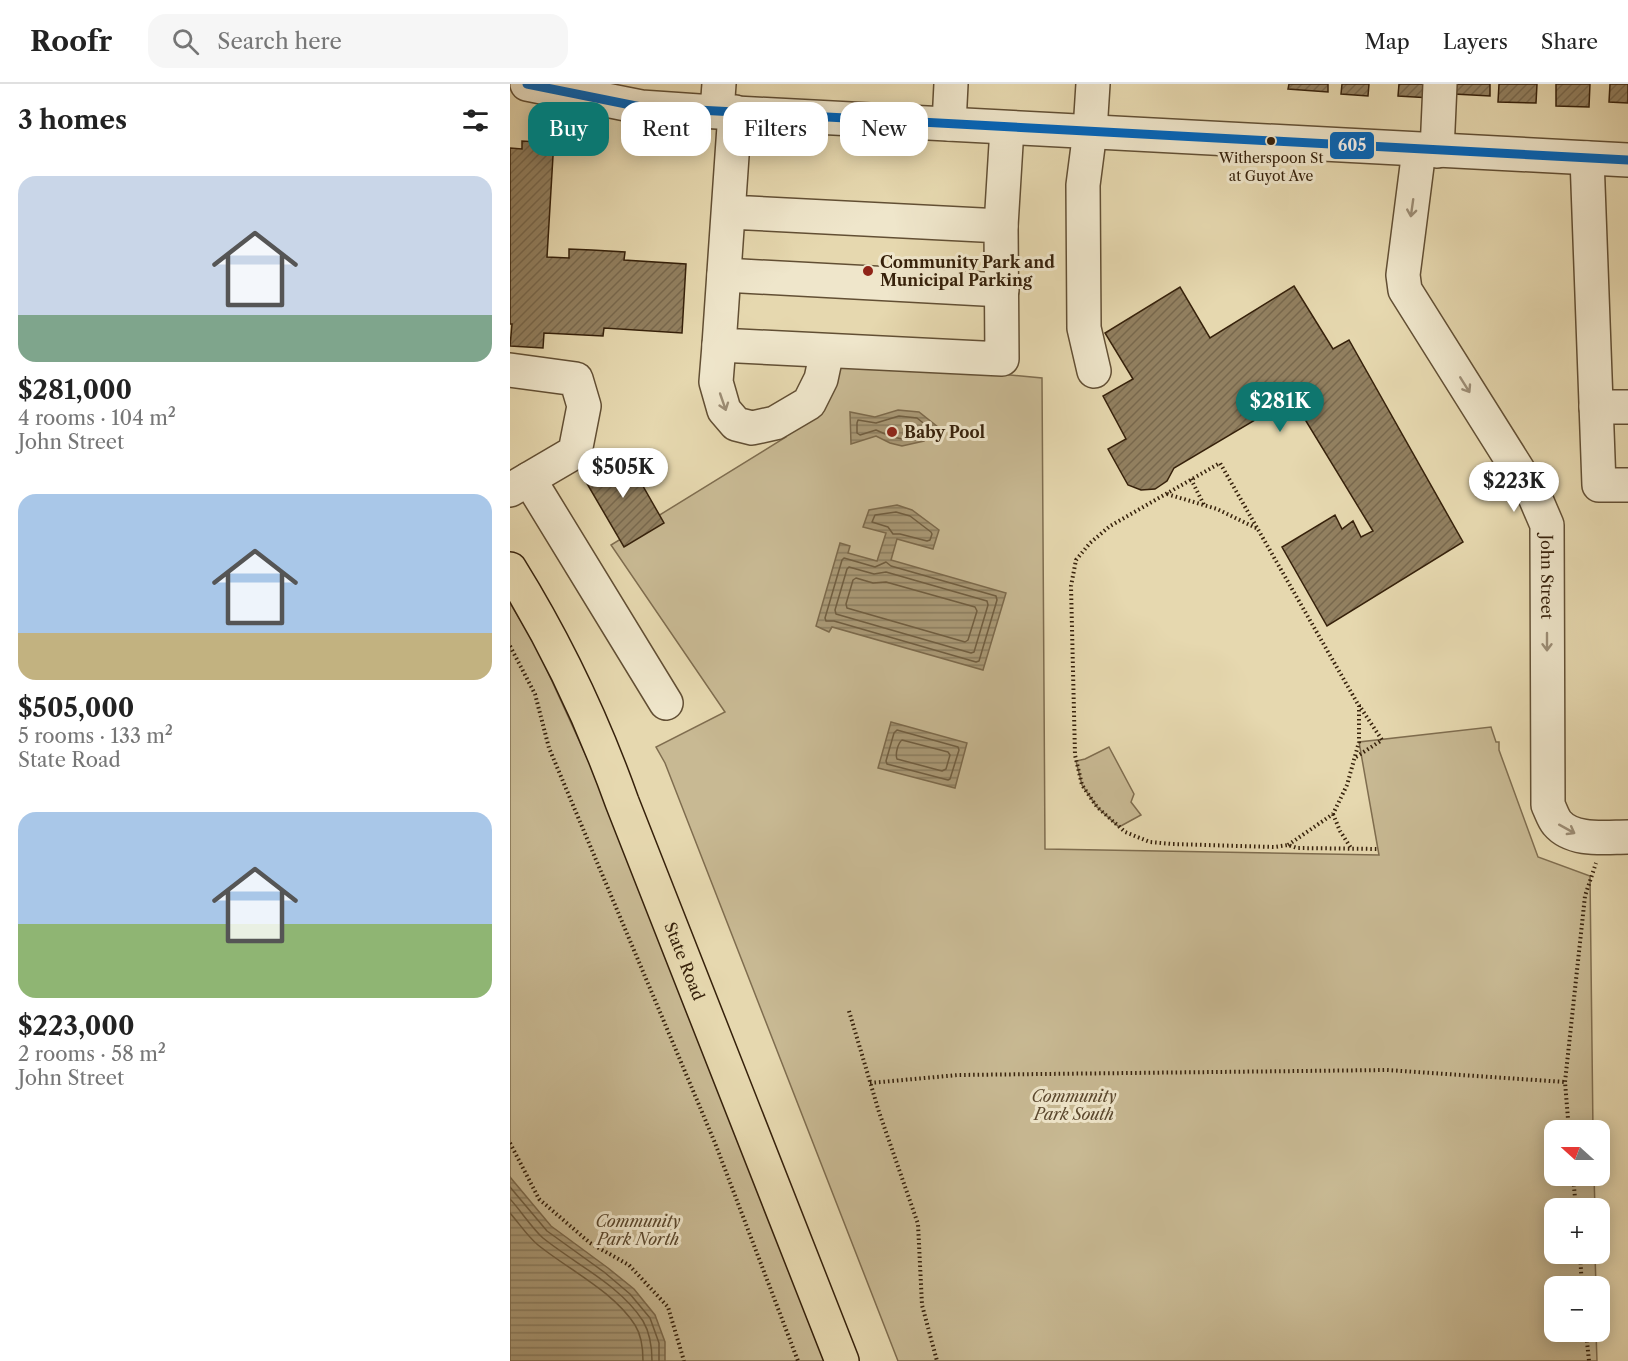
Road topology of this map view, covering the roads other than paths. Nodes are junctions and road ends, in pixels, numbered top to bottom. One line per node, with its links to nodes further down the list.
1 (527, 84): 5 (street)
2 (951, 84): 7 (street)
3 (1093, 84): 9 (street)
4 (1440, 84): 10 (street, John Street)
5 (723, 103)
6 (828, 113): 7 (street)
7 (949, 124): 8 (street)
8 (1007, 128): 9 (street); 15 (street)
9 (1090, 131): 10 (street); 21 (street)
10 (1428, 151): 12 (street); 27 (street, John Street, one-way to 27)
11 (726, 156): 14 (street)
12 (1587, 158): 13 (street); 22 (street)
13 (1628, 160)
14 (729, 212): 15 (street); 16 (street)
15 (1001, 226): 17 (street)
16 (724, 275): 17 (street); 18 (street)
17 (1002, 290): 19 (street)
18 (719, 345): 19 (street); 19 (street, one-way to 19)
19 (827, 351)
20 (510, 370): 23 (street)
21 (1094, 371)
22 (1612, 407): 24 (street)
23 (519, 484): 26 (street)
24 (1628, 485)
25 (510, 570): 28 (highway, State Road)
26 (666, 703)
27 (1616, 837)
28 (842, 1361)

